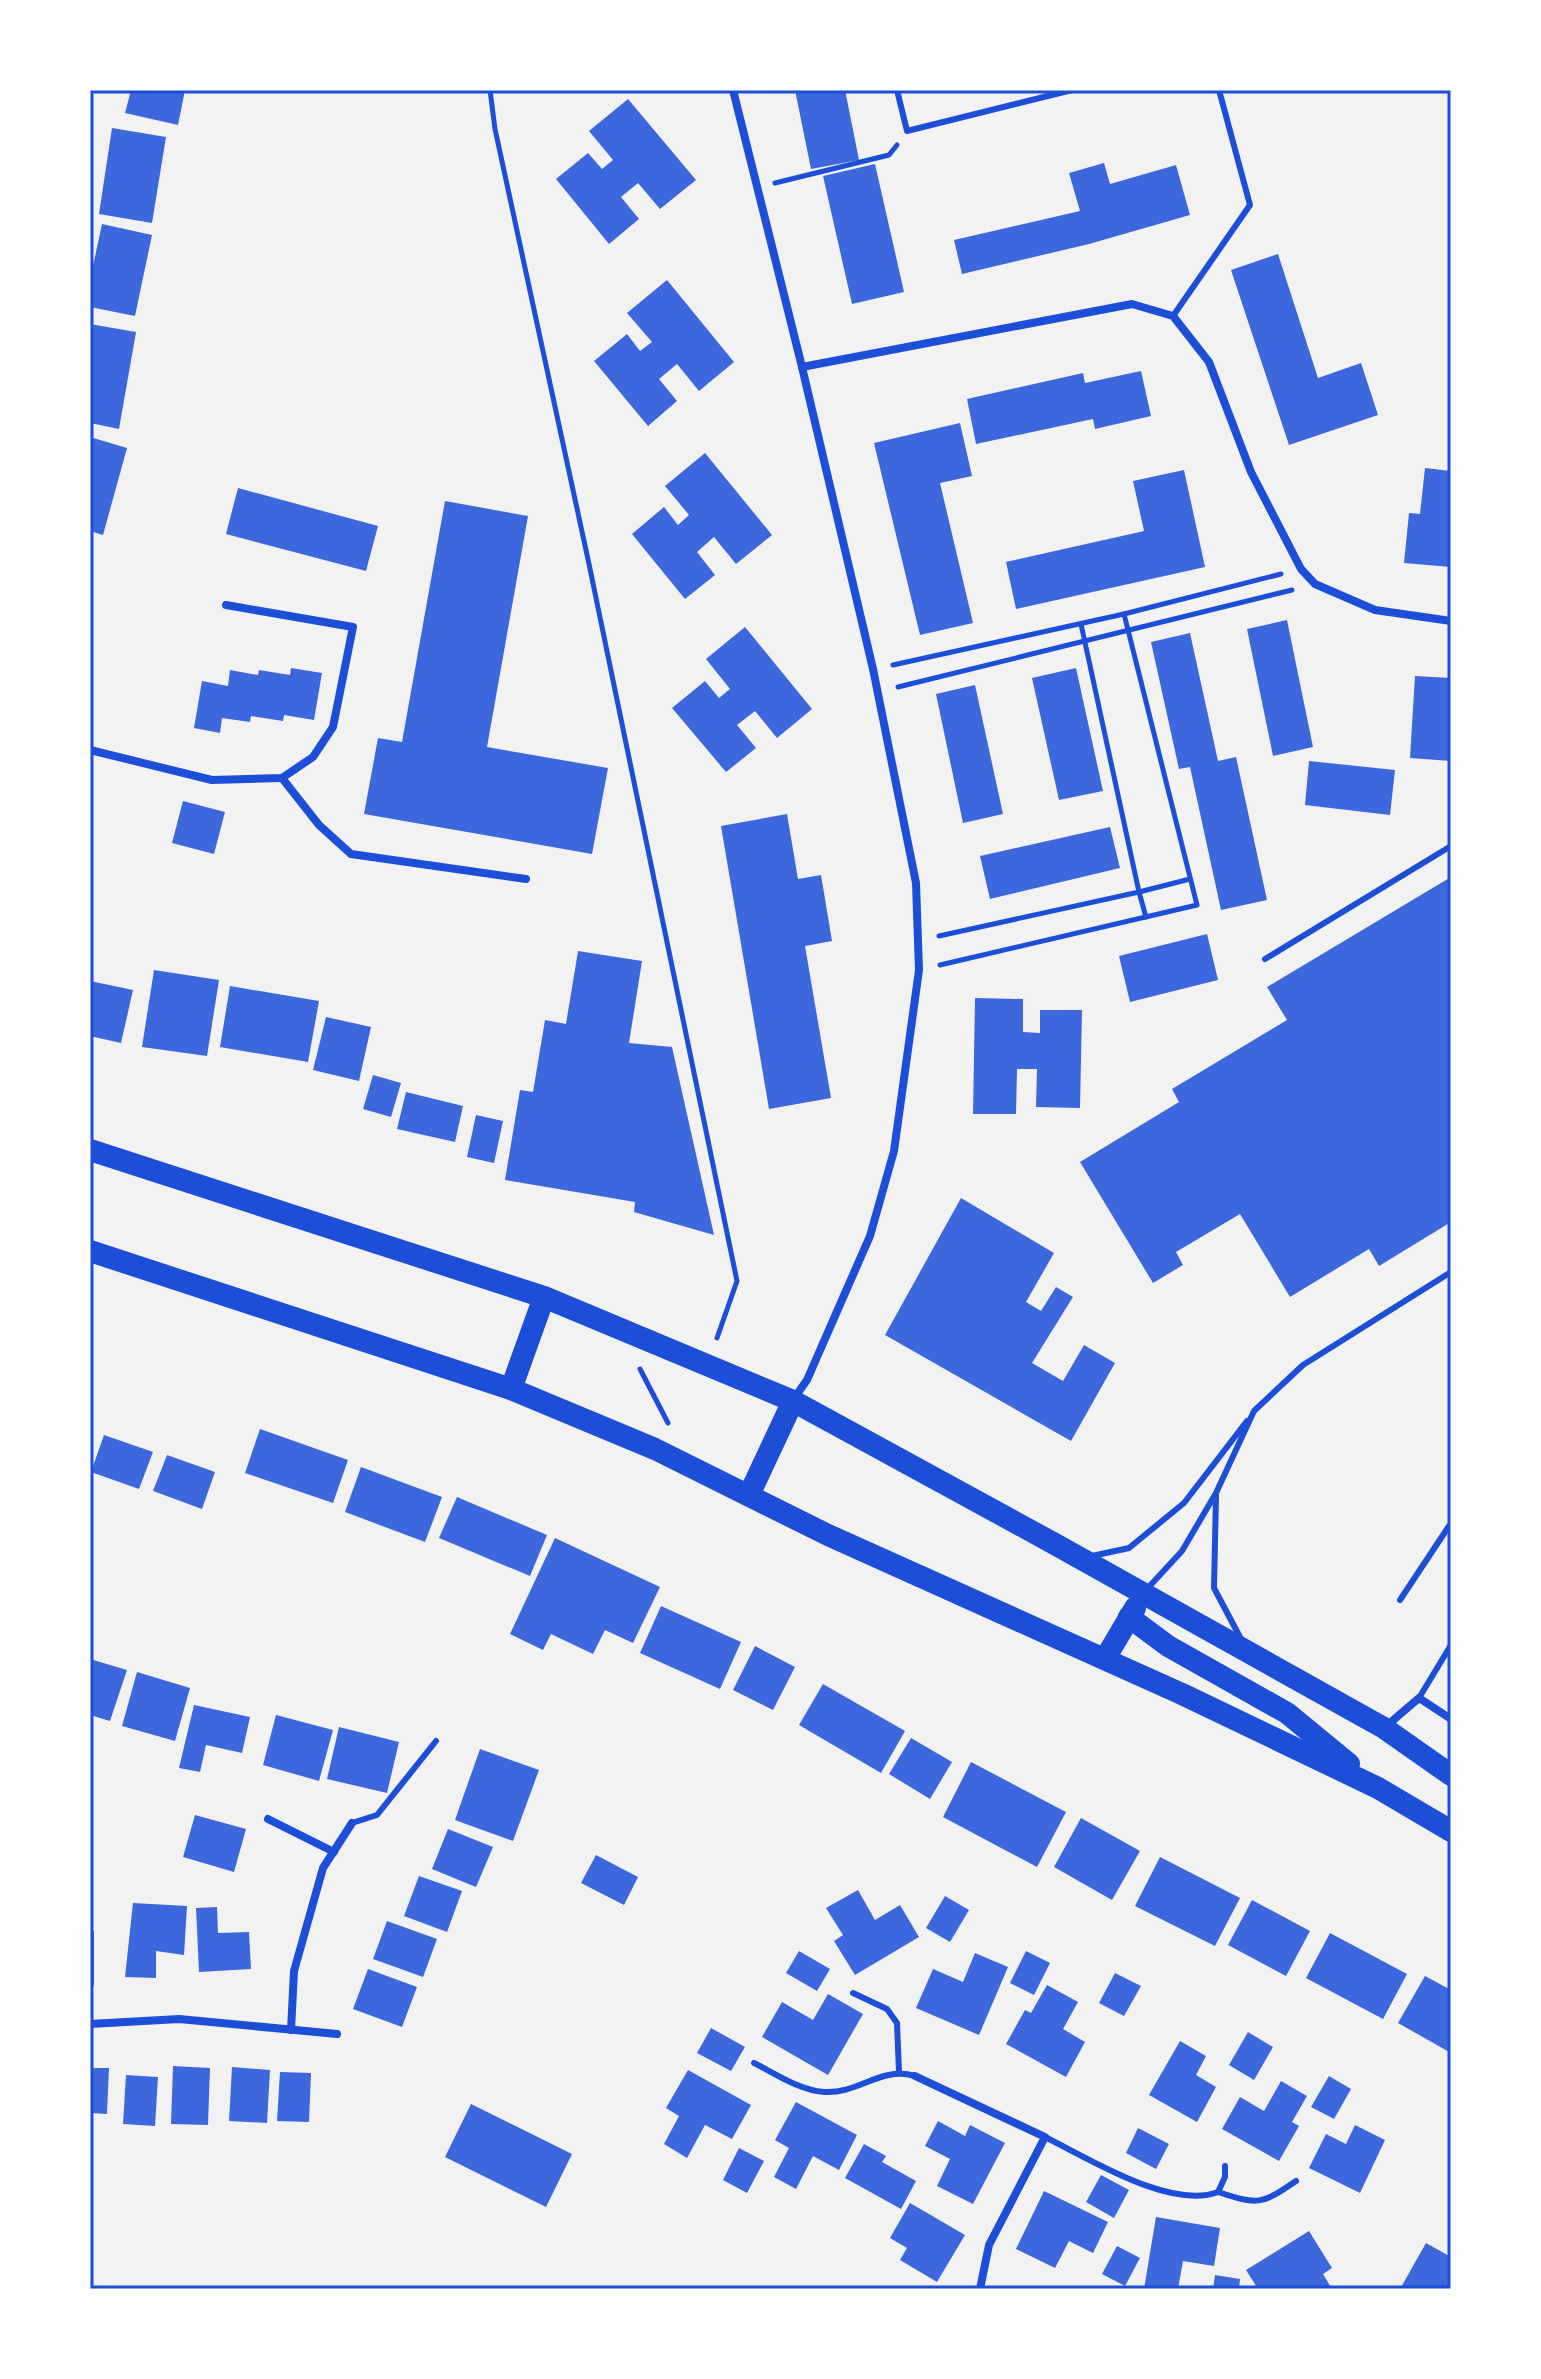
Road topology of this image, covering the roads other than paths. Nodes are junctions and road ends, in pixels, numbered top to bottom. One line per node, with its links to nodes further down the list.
1 (733, 90): 6 (street)
2 (897, 90): 3 (lane)
3 (1072, 90)
4 (1219, 90): 5 (lane)
5 (1173, 316): 6 (street); 8 (street)
6 (802, 367): 19 (street)
7 (226, 605): 10 (street)
8 (1451, 621)
9 (90, 750): 10 (street)
10 (282, 778): 12 (street)
11 (1451, 846): 13 (lane)
12 (526, 879)
13 (1265, 959)
14 (90, 1150): 17 (highway)
15 (90, 1251): 18 (highway)
16 (1451, 1272): 20 (lane)
17 (544, 1297): 18 (highway); 19 (highway)
18 (511, 1389): 22 (highway)
19 (793, 1401): 22 (highway); 24 (highway)
20 (1254, 1411): 21 (lane); 24 (lane)
21 (1216, 1493): 25 (lane); 29 (lane)
22 (749, 1495): 30 (highway)
23 (1449, 1526): 26 (lane)
24 (1081, 1558): 25 (highway)
25 (1144, 1593): 27 (highway); 29 (highway)
26 (1400, 1600)
27 (1129, 1617): 30 (highway); 36 (highway)
28 (1451, 1645): 31 (lane)
29 (1248, 1651): 33 (highway)
30 (1106, 1657): 36 (highway)
31 (1419, 1698): 32 (street); 33 (street)
32 (1451, 1719)
33 (1384, 1728): 35 (highway)
34 (436, 1741): 38 (lane)
35 (1451, 1775)
36 (1378, 1788): 39 (highway)
37 (268, 1819): 40 (street)
38 (352, 1823): 40 (street)
39 (1451, 1831)
40 (334, 1852): 43 (street)
41 (853, 1993): 46 (lane)
42 (90, 2024): 43 (street)
43 (291, 2030): 44 (street)
44 (337, 2034)
45 (754, 2063): 46 (lane)
46 (899, 2072): 47 (lane)
47 (915, 2076): 48 (street)
48 (1045, 2137): 51 (lane); 52 (street)
49 (1225, 2166): 51 (lane)
50 (1296, 2181): 51 (lane)
51 (1218, 2192)
52 (980, 2289)

